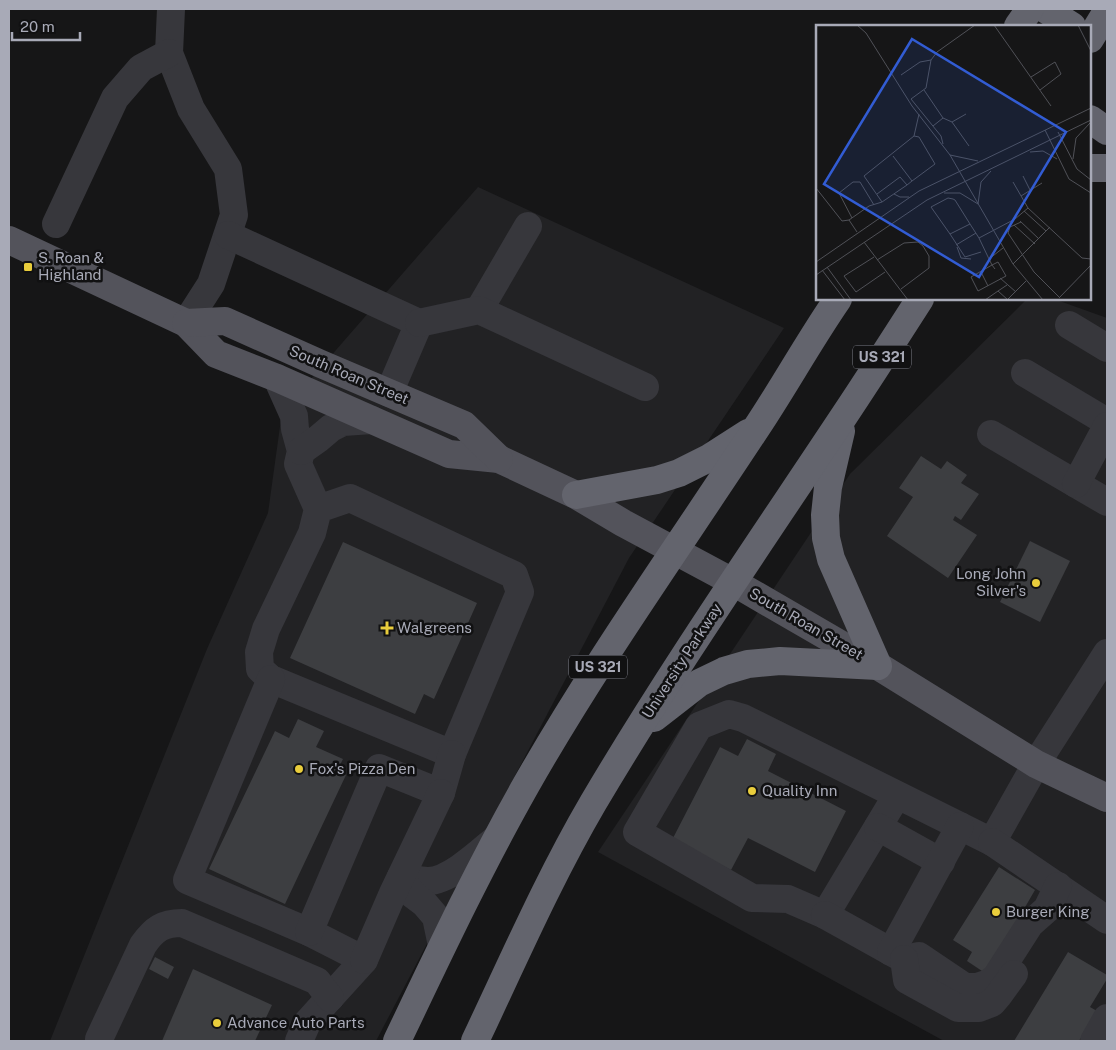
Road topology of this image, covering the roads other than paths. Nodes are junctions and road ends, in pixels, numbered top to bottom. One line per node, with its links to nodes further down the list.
1 (171, 9): 10 (street)
2 (1030, 9): 5 (highway)
3 (1045, 9): 6 (highway)
4 (1107, 11): 7 (highway)
5 (1019, 25)
6 (1070, 25)
7 (1091, 36)
8 (1091, 39): 9 (highway)
9 (1107, 48)
10 (169, 53): 15 (street); 17 (street)
11 (1091, 120): 12 (highway)
12 (1107, 132)
13 (1091, 168): 14 (highway)
14 (1107, 168)
15 (56, 224)
16 (528, 226): 21 (street)
17 (228, 235): 22 (street); 23 (street)
18 (9, 240): 22 (main road, South Roan Street)
19 (837, 300): 33 (highway, US 321)
20 (919, 300): 30 (highway, University Parkway / US 321)
21 (479, 310): 23 (street); 28 (street)
22 (186, 323): 27 (main road, South Roan Street); 29 (main road, South Roan Street)
23 (419, 323): 29 (street)
24 (1069, 325): 25 (street)
25 (1107, 348)
26 (1025, 373): 32 (street)
27 (277, 378): 31 (main road, South Roan Street); 36 (street)
28 (645, 387)
29 (389, 393): 37 (main road, South Roan Street)
30 (844, 415): 43 (highway, University Parkway / US 321); 45 (highway)
31 (372, 420): 36 (street); 37 (main road, South Roan Street)
32 (1107, 422)
33 (757, 426): 39 (highway); 42 (highway, US 321)
34 (1107, 426): 38 (street)
35 (992, 434): 38 (street)
36 (301, 450): 41 (street)
37 (499, 459): 39 (main road, South Roan Street)
38 (1076, 484): 40 (street)
39 (576, 495): 42 (main road, South Roan Street)
40 (1107, 502)
41 (318, 509): 46 (street); 48 (street)
42 (674, 550): 43 (main road, South Roan Street); 55 (highway, US 321)
43 (733, 582): 45 (main road, South Roan Street); 47 (highway, University Parkway / US 321)
44 (1107, 653): 49 (street)
45 (878, 666): 47 (highway); 49 (main road, South Roan Street)
46 (271, 679): 48 (street); 62 (street)
47 (634, 735): 71 (highway, University Parkway / US 321)
48 (452, 754): 50 (street)
49 (1036, 764): 52 (main road, South Roan Street); 56 (street)
50 (441, 793): 58 (street); 62 (street)
51 (897, 795): 53 (street); 54 (street); 60 (street)
52 (1107, 798)
53 (878, 826): 57 (street); 60 (street)
54 (960, 826): 56 (street); 57 (street)
55 (498, 838): 58 (street); 63 (highway, US 321)
56 (992, 842): 59 (street)
57 (941, 862): 64 (street)
58 (401, 877): 63 (street); 65 (street)
59 (1052, 897): 61 (street); 64 (street)
60 (825, 915): 64 (street)
61 (1107, 920)
62 (309, 932): 65 (street)
63 (442, 946): 70 (highway, US 321)
64 (898, 956)
65 (364, 960): 66 (street)
66 (330, 998): 68 (street); 69 (street)
67 (1107, 1018): 72 (street)
68 (99, 1041)
69 (299, 1041)
70 (397, 1041)
71 (475, 1041)
72 (1094, 1041)

